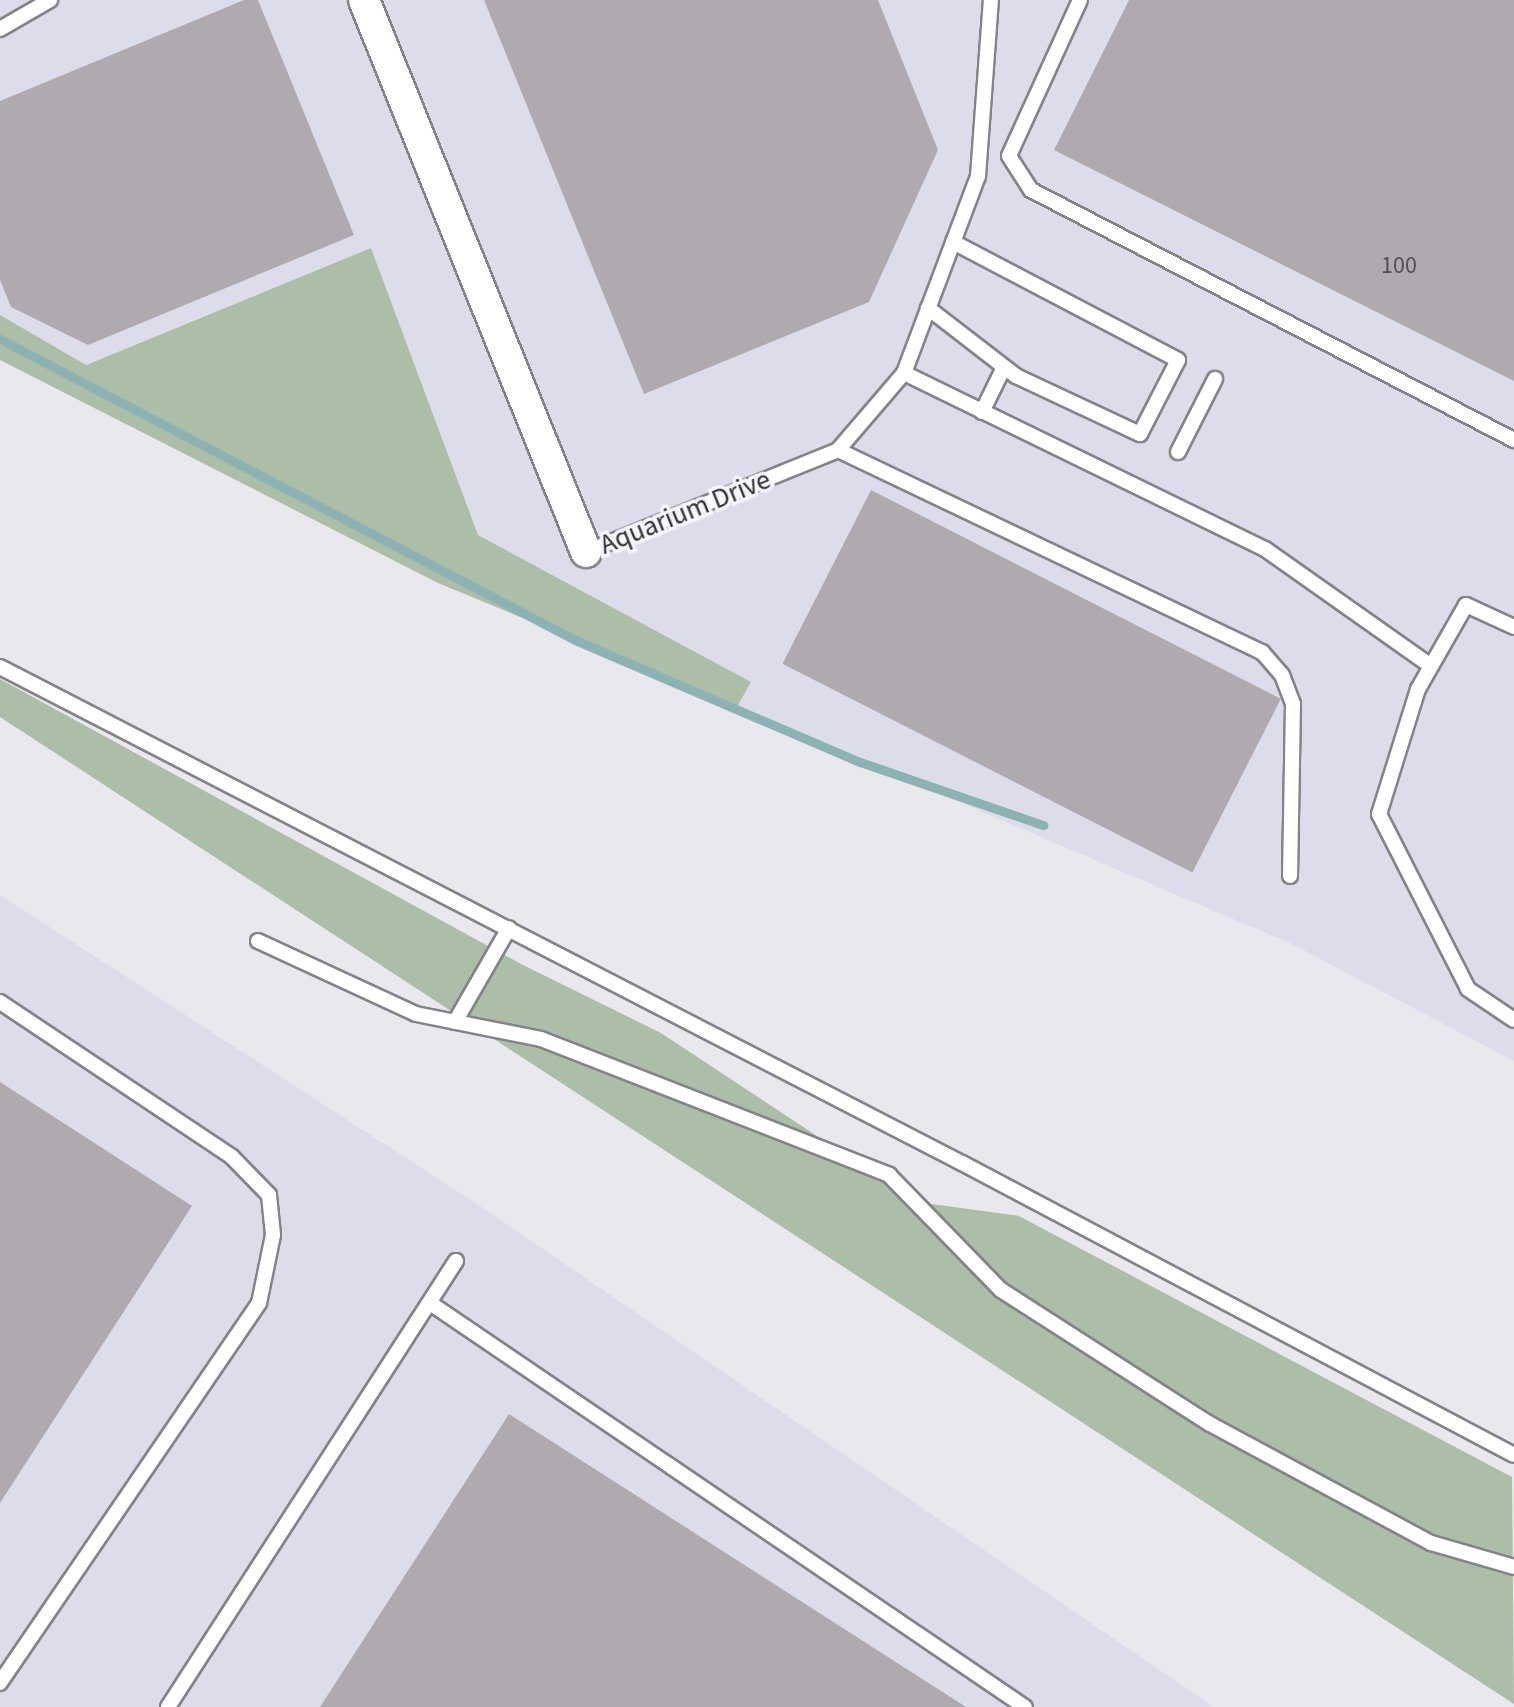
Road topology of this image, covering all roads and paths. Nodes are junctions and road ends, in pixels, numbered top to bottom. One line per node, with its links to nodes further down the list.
1 (50, 0): 5 (lane)
2 (364, 0): 15 (street, Aquarium Drive)
3 (991, 0): 6 (lane, Aquarium Drive)
4 (1080, 0): 12 (lane)
5 (0, 29)
6 (953, 242): 7 (lane, Aquarium Drive); 8 (lane)
7 (928, 308): 8 (lane); 9 (lane, Aquarium Drive)
8 (1004, 367): 11 (lane)
9 (904, 373): 11 (lane); 13 (lane, Aquarium Drive)
10 (1215, 379): 14 (lane)
11 (982, 412): 17 (lane)
12 (1514, 440)
13 (838, 450): 15 (lane, Aquarium Drive); 19 (lane)
14 (1178, 452)
15 (586, 552)
16 (1514, 627): 17 (lane)
17 (1431, 666): 23 (lane)
18 (0, 667): 20 (lane)
19 (1290, 876)
20 (509, 928): 24 (lane); 27 (lane)
21 (258, 941): 24 (lane)
22 (0, 1002): 29 (lane)
23 (1514, 1020)
24 (455, 1022): 28 (lane)
25 (456, 1261): 26 (lane)
26 (430, 1303): 30 (lane); 31 (lane)
27 (1514, 1455)
28 (1514, 1567)
29 (0, 1683)
30 (168, 1707)
31 (1025, 1707)

